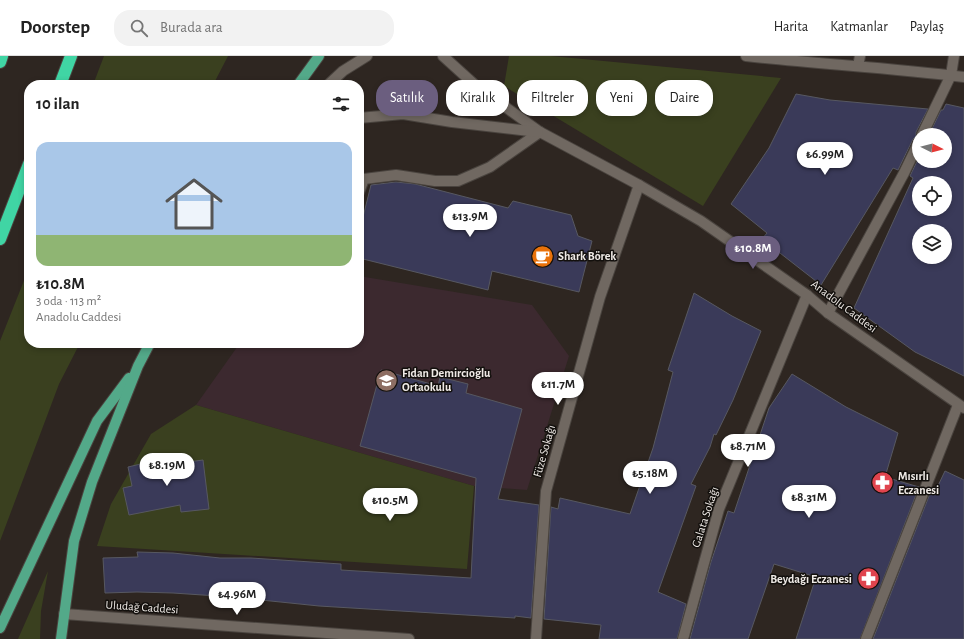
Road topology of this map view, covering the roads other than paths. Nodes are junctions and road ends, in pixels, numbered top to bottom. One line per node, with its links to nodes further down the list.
1 (2, 56): 9 (highway)
2 (71, 56): 12 (highway)
3 (319, 56): 13 (main road)
4 (367, 56): 14 (street)
5 (443, 56): 17 (street)
6 (746, 56): 8 (street)
7 (954, 56): 10 (street)
8 (859, 61): 10 (street)
9 (0, 62)
10 (951, 75): 11 (street); 16 (street)
11 (964, 77)
12 (62, 80)
13 (302, 80)
14 (334, 80)
15 (364, 118): 17 (street)
16 (925, 128)
17 (540, 132): 20 (street); 21 (street, Anadolu Caddesi)
18 (912, 156): 24 (street)
19 (24, 177): 22 (highway)
20 (364, 179)
21 (639, 185): 23 (street, Anadolu Caddesi); 33 (street, Füze Sokağı)
22 (0, 239)
23 (807, 295): 24 (street, Anadolu Caddesi); 34 (street, Galata Sokağı)
24 (828, 313): 27 (street, Anadolu Caddesi)
25 (147, 348): 26 (main road)
26 (138, 366): 28 (main road); 29 (main road)
27 (961, 406): 35 (street)
28 (64, 614): 30 (main road); 31 (main road); 32 (street, Uludağ Caddesi)
29 (0, 628)
30 (61, 639)
31 (67, 639)
32 (409, 639)
33 (536, 639)
34 (683, 639)
35 (866, 639)

